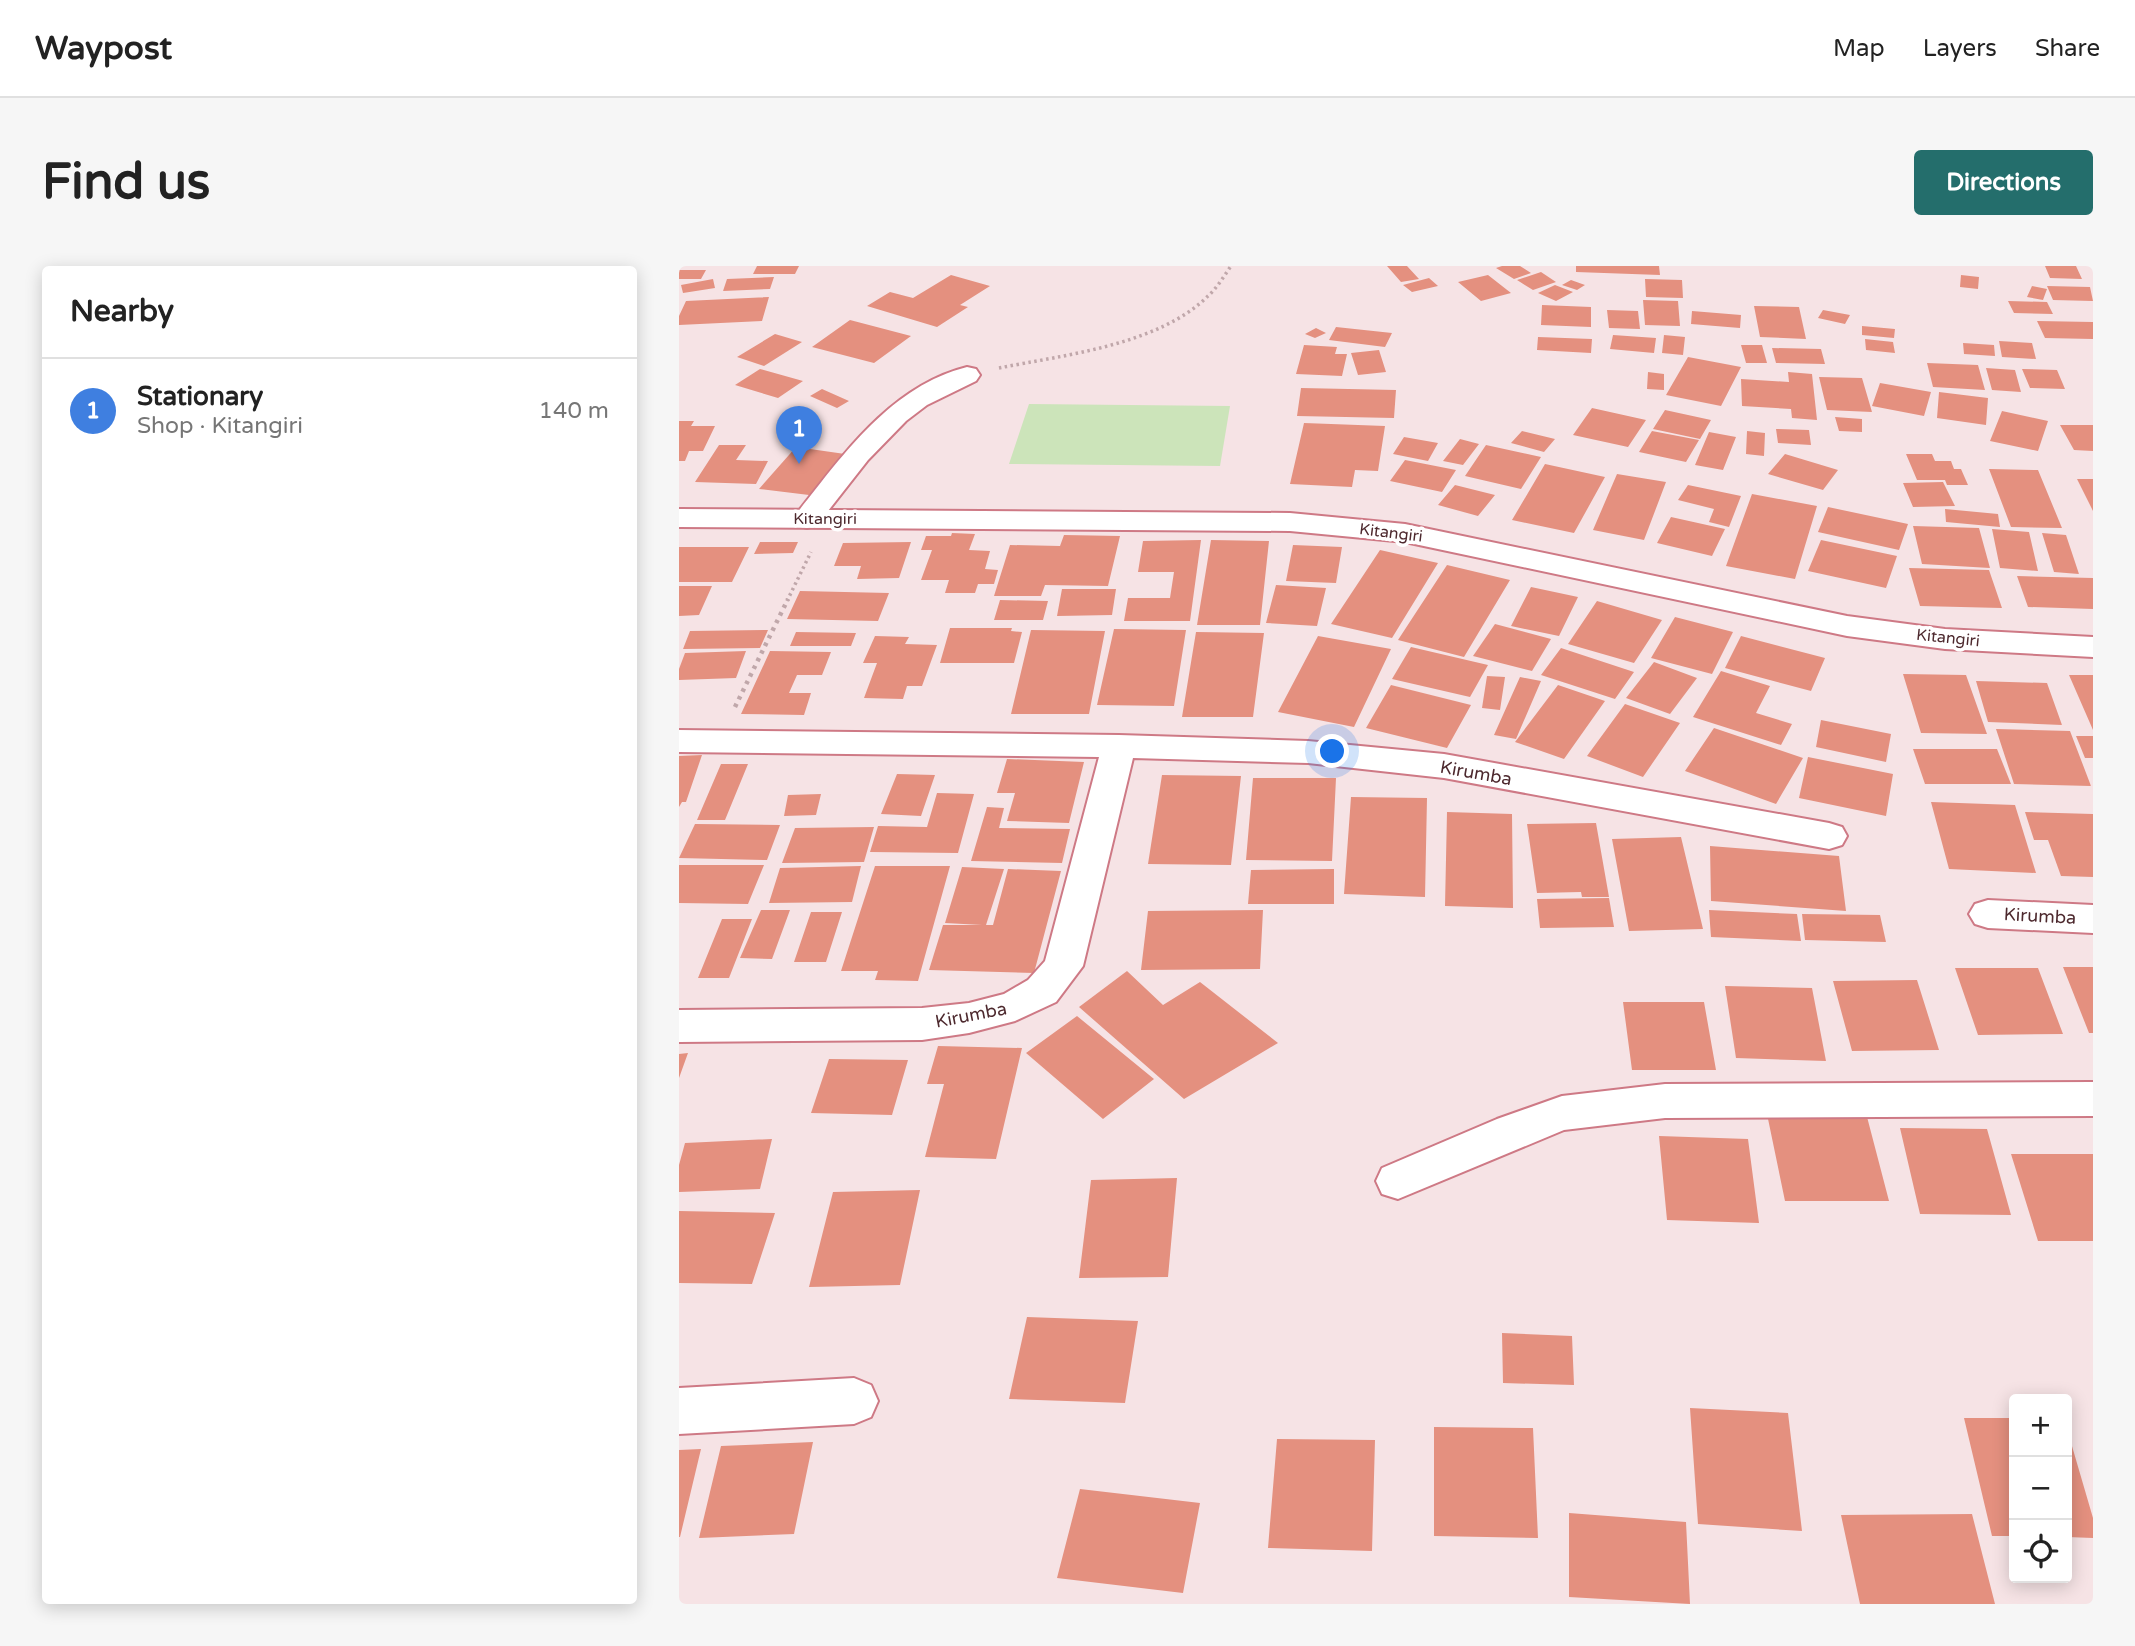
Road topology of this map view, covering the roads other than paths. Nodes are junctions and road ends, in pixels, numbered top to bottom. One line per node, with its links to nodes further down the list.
1 (967, 375): 3 (street)
2 (679, 518): 3 (street, Kitangiri)
3 (817, 519): 4 (street, Kitangiri)
4 (2093, 647)
5 (679, 741): 6 (street, Kirumba)
6 (1119, 746): 7 (street, Kirumba); 10 (street, Kirumba)
7 (1829, 836)
8 (1988, 914): 9 (street, Kirumba)
9 (2093, 919)
10 (679, 1026)
11 (2093, 1099): 12 (street)
12 (1398, 1181)
13 (854, 1401): 14 (street)
14 (679, 1411)

